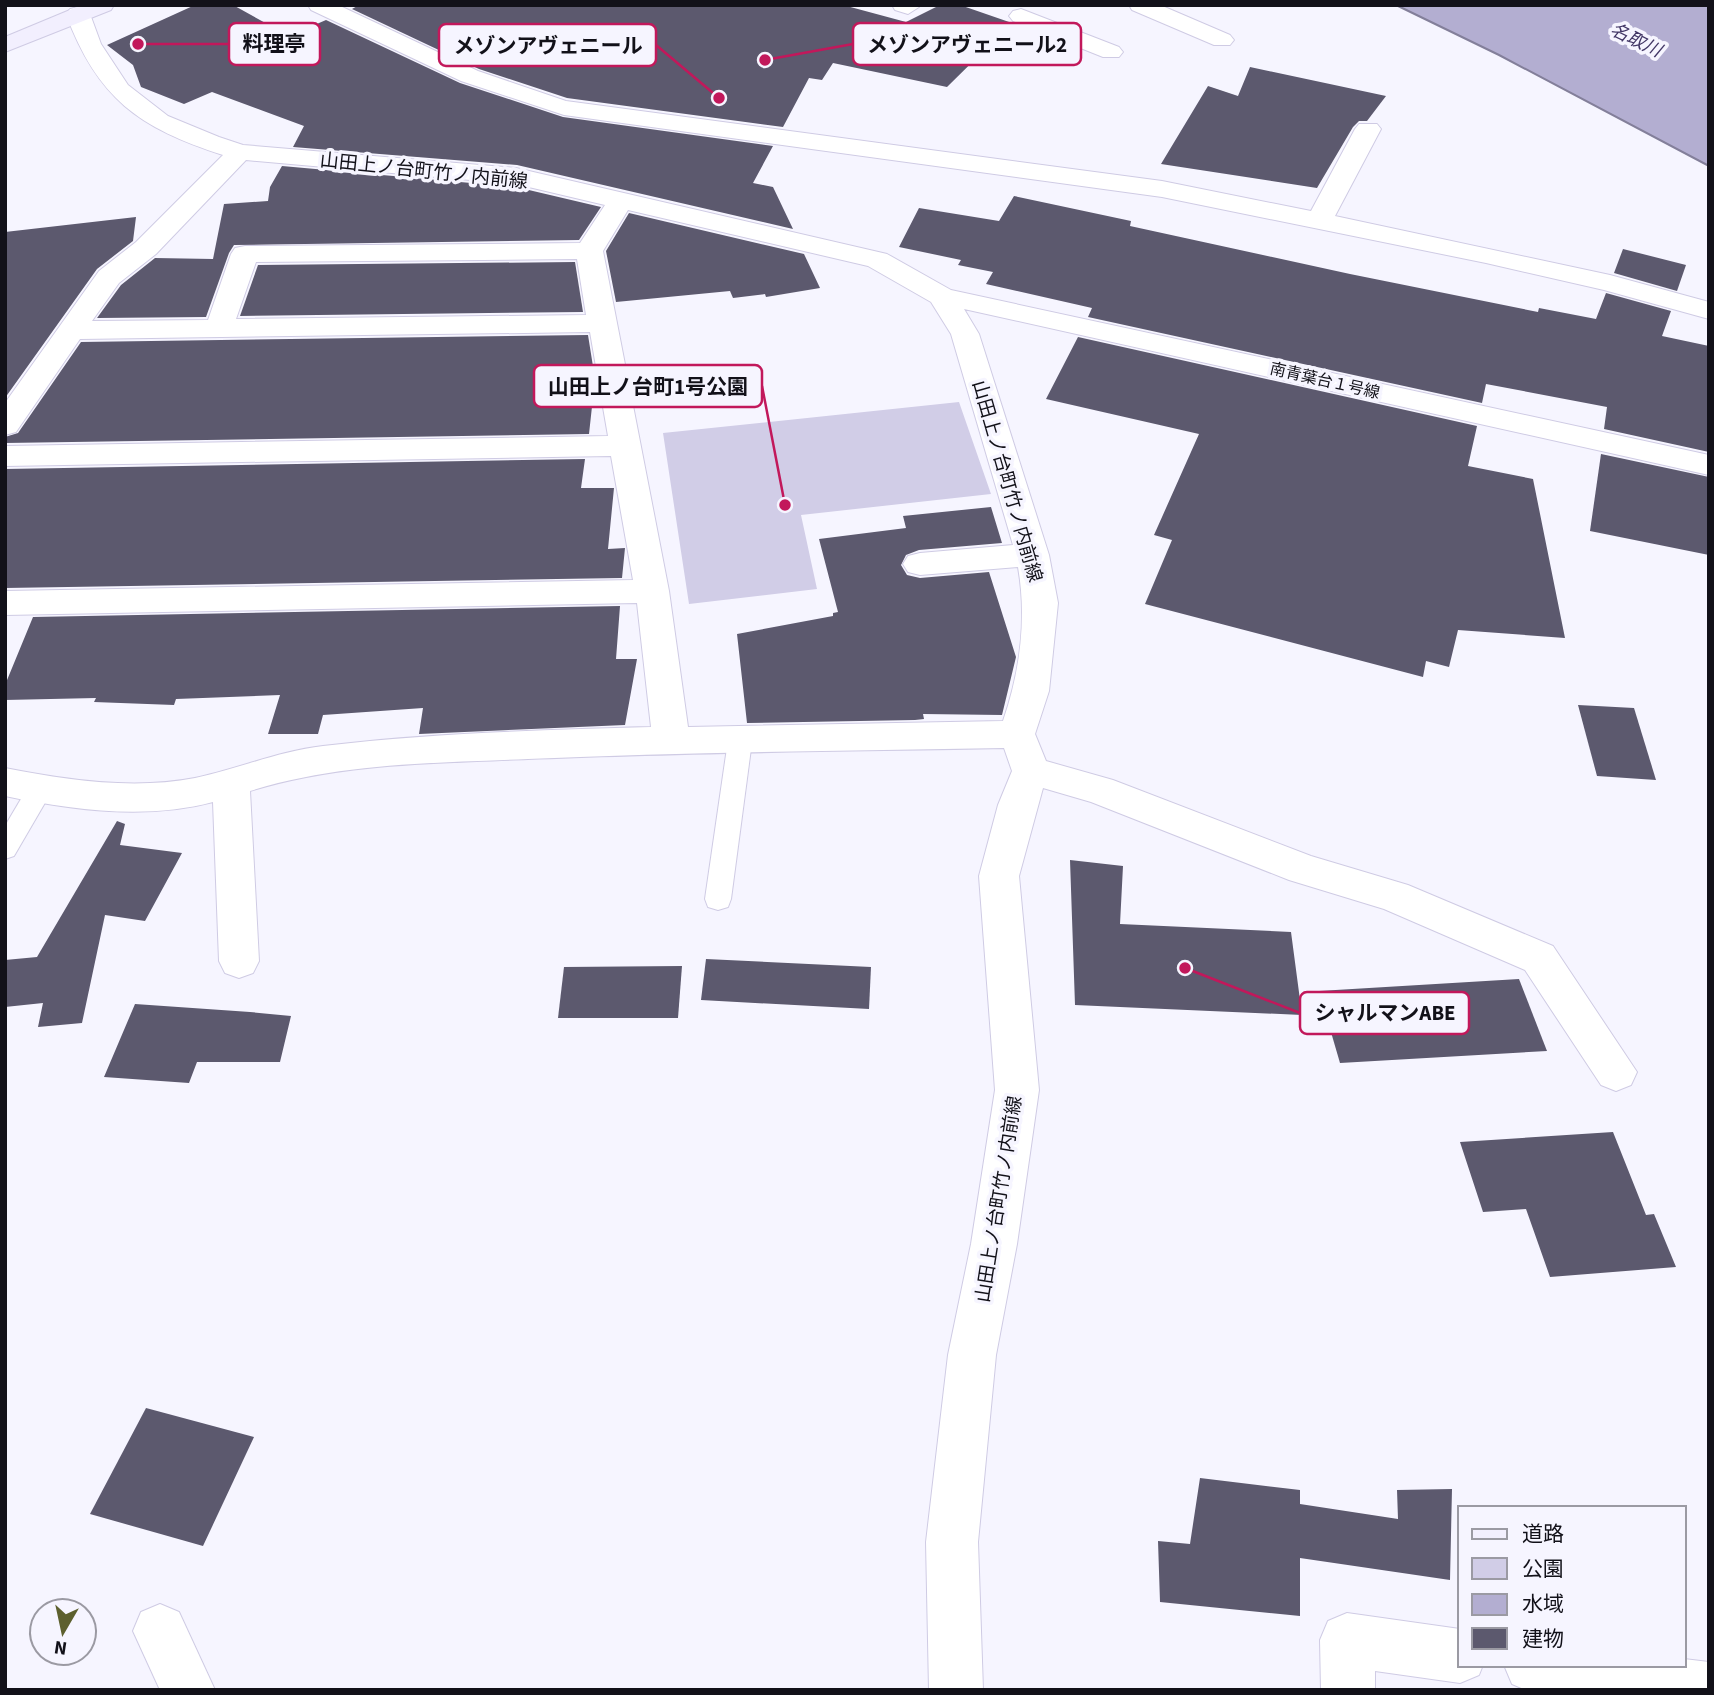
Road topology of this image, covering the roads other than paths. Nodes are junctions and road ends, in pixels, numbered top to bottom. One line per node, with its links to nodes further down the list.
1 (1140, 5): 5 (street)
2 (331, 7): 11 (street)
3 (85, 8): 6 (street); 9 (street, 山田上ノ台町竹ノ内前線)
4 (1021, 15): 7 (street)
5 (1222, 40)
6 (5, 45)
7 (1111, 52)
8 (1368, 129): 11 (street)
9 (240, 152): 10 (street, 山田上ノ台町竹ノ内前線); 17 (street)
10 (621, 200): 12 (street); 13 (street, 山田上ノ台町竹ノ内前線)
11 (1319, 221): 14 (street)
12 (589, 251): 15 (street); 16 (street)
13 (942, 296): 21 (street, 南青葉台１号線); 22 (street, 山田上ノ台町竹ノ内前線)
14 (1709, 311)
15 (601, 323): 16 (street); 19 (street)
16 (219, 328): 17 (street)
17 (70, 330): 18 (street)
18 (6, 422)
19 (625, 446): 20 (street); 24 (street)
20 (5, 456)
21 (1709, 465)
22 (1032, 555): 23 (street); 26 (street, 山田上ノ台町竹ノ内前線)
23 (920, 564)
24 (652, 591): 25 (street); 27 (street)
25 (5, 603)
26 (1017, 734): 28 (street); 29 (street)
27 (671, 739): 28 (street); 31 (street)
28 (740, 741): 34 (lane)
29 (1031, 771): 36 (street); 42 (street, 山田上ノ台町竹ノ内前線)
30 (5, 782): 32 (street)
31 (232, 784): 32 (street); 35 (street)
32 (40, 789): 33 (lane)
33 (5, 849)
34 (718, 899)
35 (239, 961)
36 (1616, 1072)
37 (160, 1631): 41 (street)
38 (1458, 1656): 43 (street)
39 (1546, 1667): 40 (street)
40 (1709, 1689)
41 (188, 1690)
42 (956, 1690)
43 (1348, 1690)

